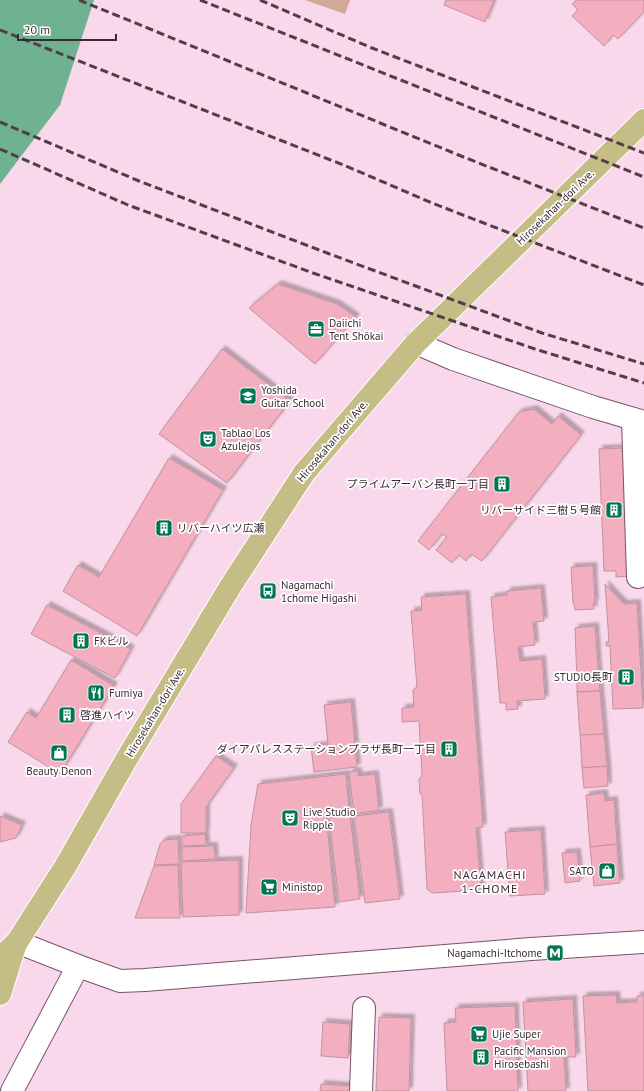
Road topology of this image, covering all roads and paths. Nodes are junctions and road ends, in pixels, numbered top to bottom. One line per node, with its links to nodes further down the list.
1 (644, 120): 2 (main road, Hirosekahan-dori Ave.)
2 (416, 343): 3 (street); 5 (main road, Hirosekahan-dori Ave.)
3 (639, 420): 4 (street)
4 (638, 577)
5 (8, 939): 7 (main road, Hirosekahan-dori Ave.); 8 (street); 9 (main road, Hirosekahan-dori Ave.)
6 (644, 942): 8 (street)
7 (0, 958)
8 (78, 966): 11 (street)
9 (0, 994)
10 (364, 1008): 12 (street)
11 (12, 1091)
12 (361, 1091)

